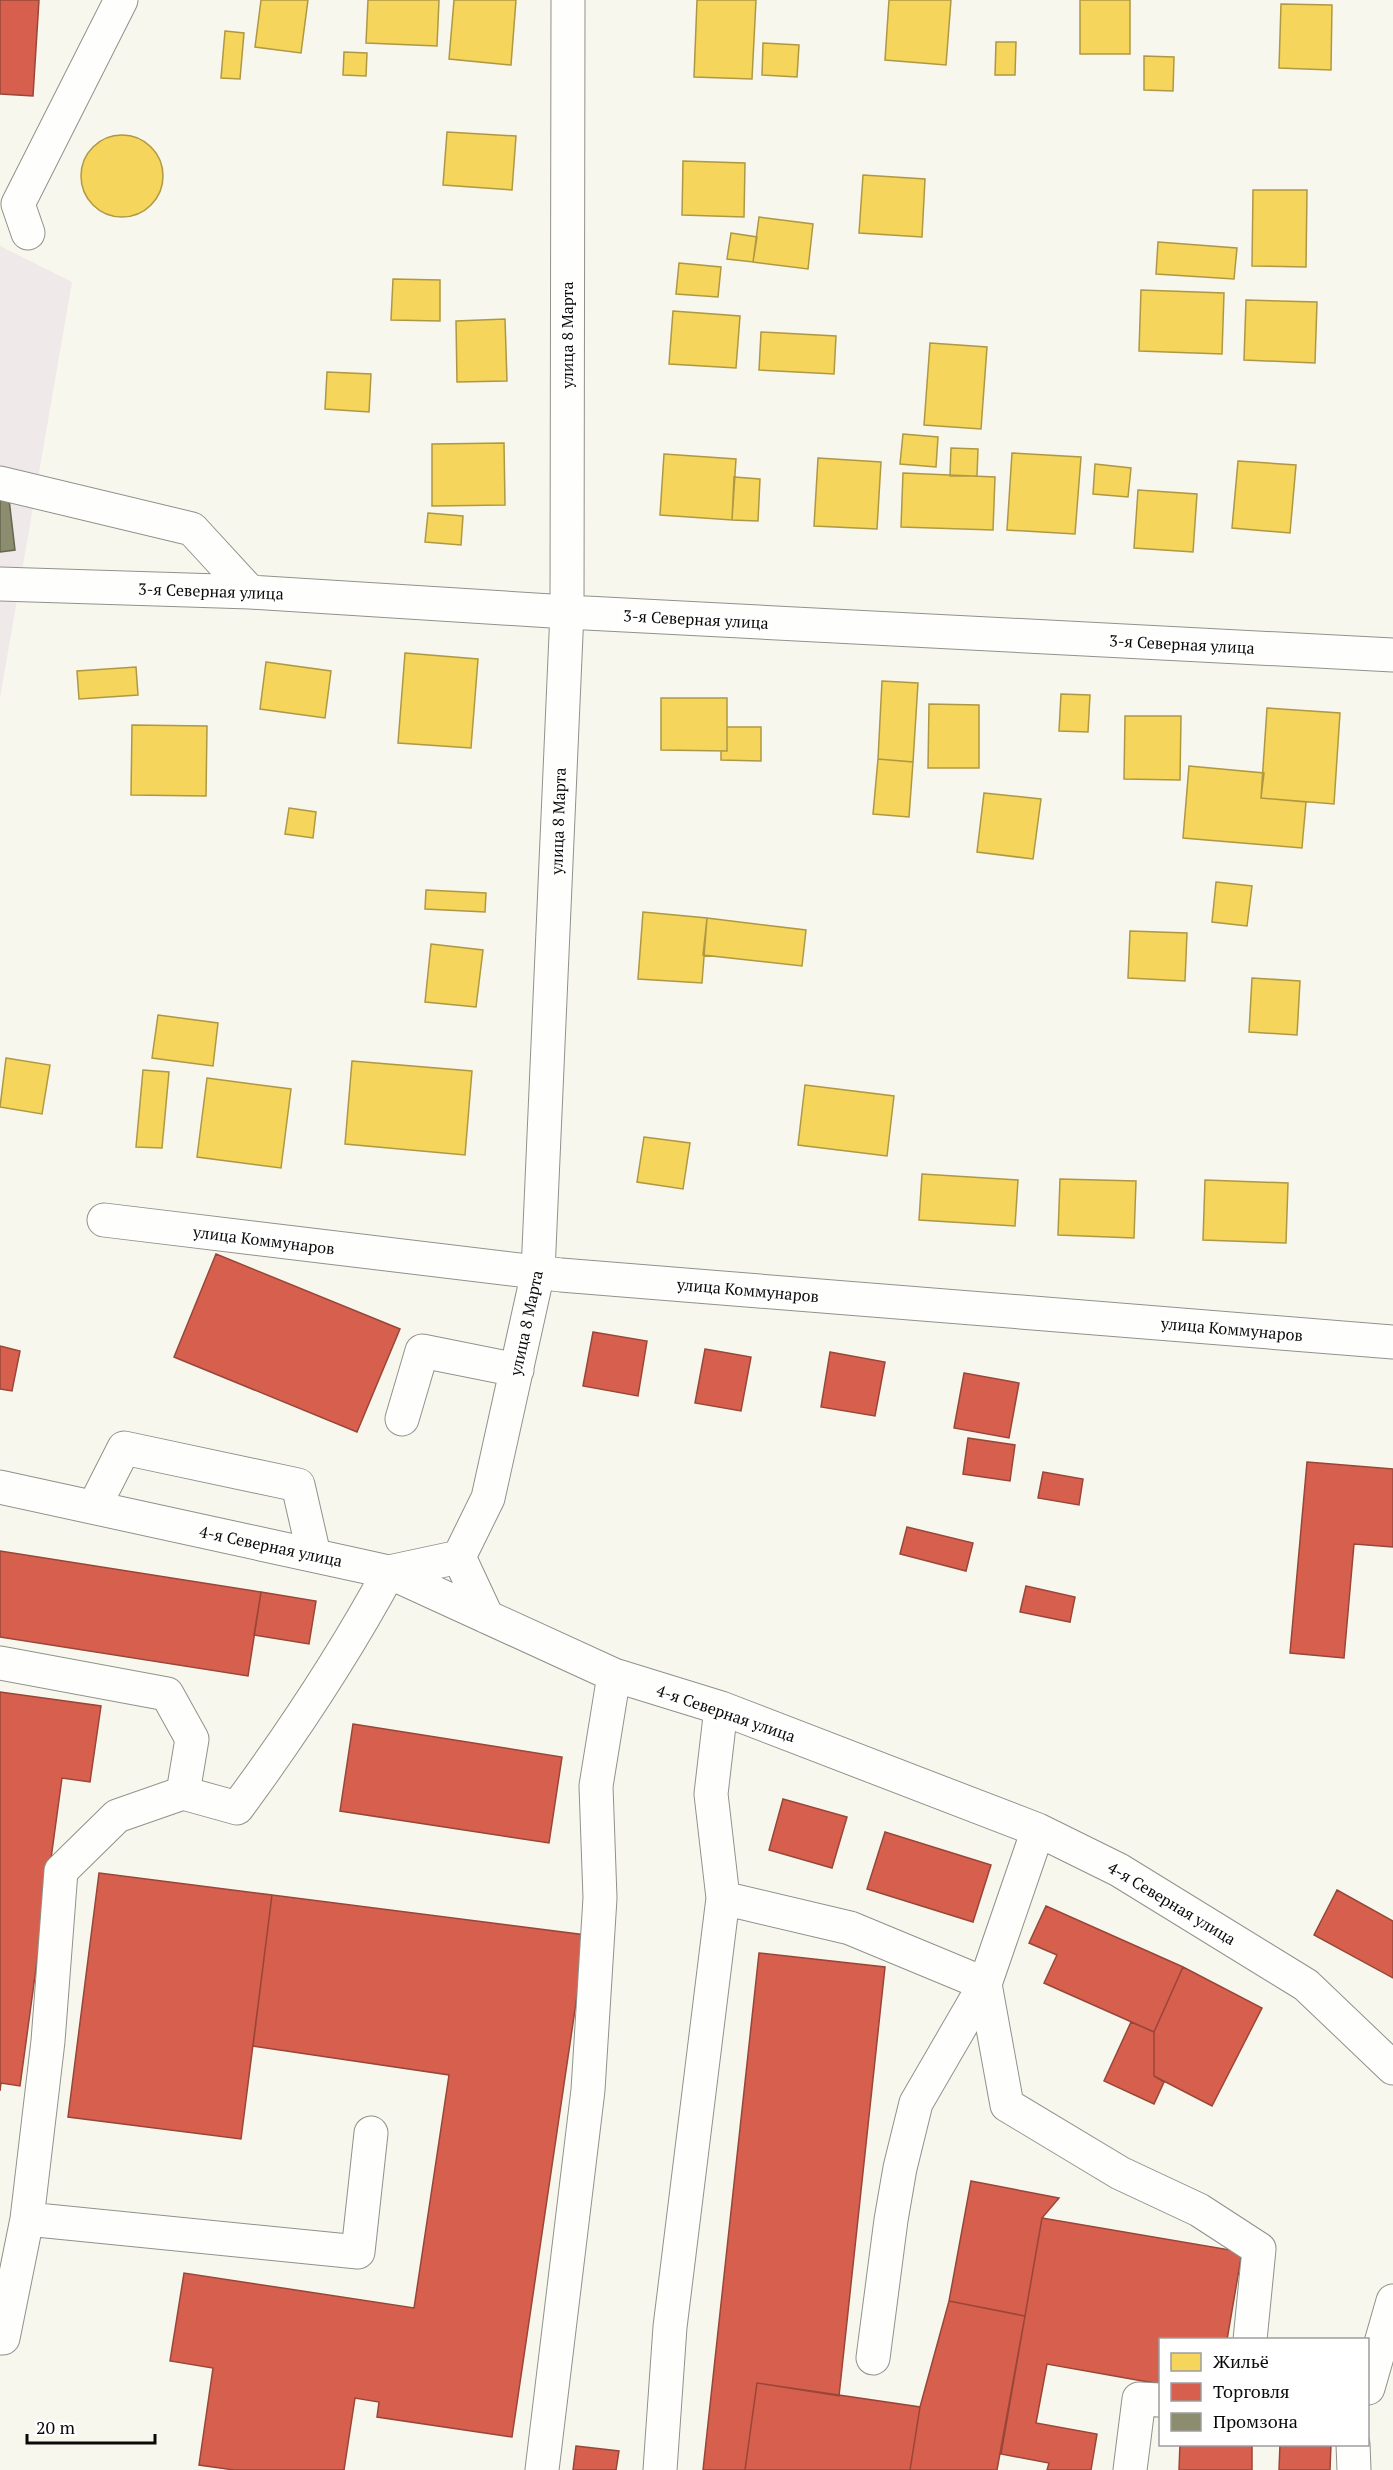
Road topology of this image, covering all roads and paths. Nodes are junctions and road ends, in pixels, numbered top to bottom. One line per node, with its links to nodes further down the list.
1 (121, 0): 3 (street)
2 (568, 0): 7 (street, улица 8 Марта)
3 (28, 234)
4 (0, 483): 6 (street)
5 (0, 584): 6 (street, 3-я Северная улица)
6 (249, 592): 7 (street, 3-я Северная улица)
7 (567, 612): 8 (street, 3-я Северная улица); 10 (street, улица 8 Марта)
8 (1393, 655)
9 (104, 1220): 10 (street, улица Коммунаров)
10 (538, 1272): 11 (street, улица Коммунаров); 12 (street, улица 8 Марта)
11 (1393, 1342)
12 (517, 1370): 13 (street); 17 (street, улица 8 Марта)
13 (402, 1419)
14 (0, 1487): 15 (street, 4-я Северная улица)
15 (94, 1508): 16 (street, 4-я Северная улица); 16 (street)
16 (314, 1556): 18 (street, 4-я Северная улица)
17 (459, 1557): 18 (street); 19 (street)
18 (388, 1572): 19 (street, 4-я Северная улица); 23 (street)
19 (487, 1617): 21 (street, 4-я Северная улица)
20 (0, 1663): 23 (street)
21 (614, 1675): 22 (street, 4-я Северная улица); 37 (street)
22 (721, 1708): 24 (street, 4-я Северная улица); 25 (street)
23 (183, 1792): 29 (street)
24 (1038, 1830): 26 (street); 27 (street, 4-я Северная улица)
25 (723, 1898): 26 (street); 38 (street)
26 (985, 1984): 32 (street); 33 (street)
27 (1393, 2068)
28 (371, 2133): 29 (street)
29 (27, 2219): 31 (street)
30 (1393, 2301): 34 (street)
31 (0, 2338)
32 (1250, 2338)
33 (873, 2358)
34 (1369, 2385)
35 (1159, 2400): 39 (street)
36 (1353, 2446): 40 (street)
37 (542, 2470)
38 (660, 2470)
39 (1130, 2470)
40 (1354, 2470)

